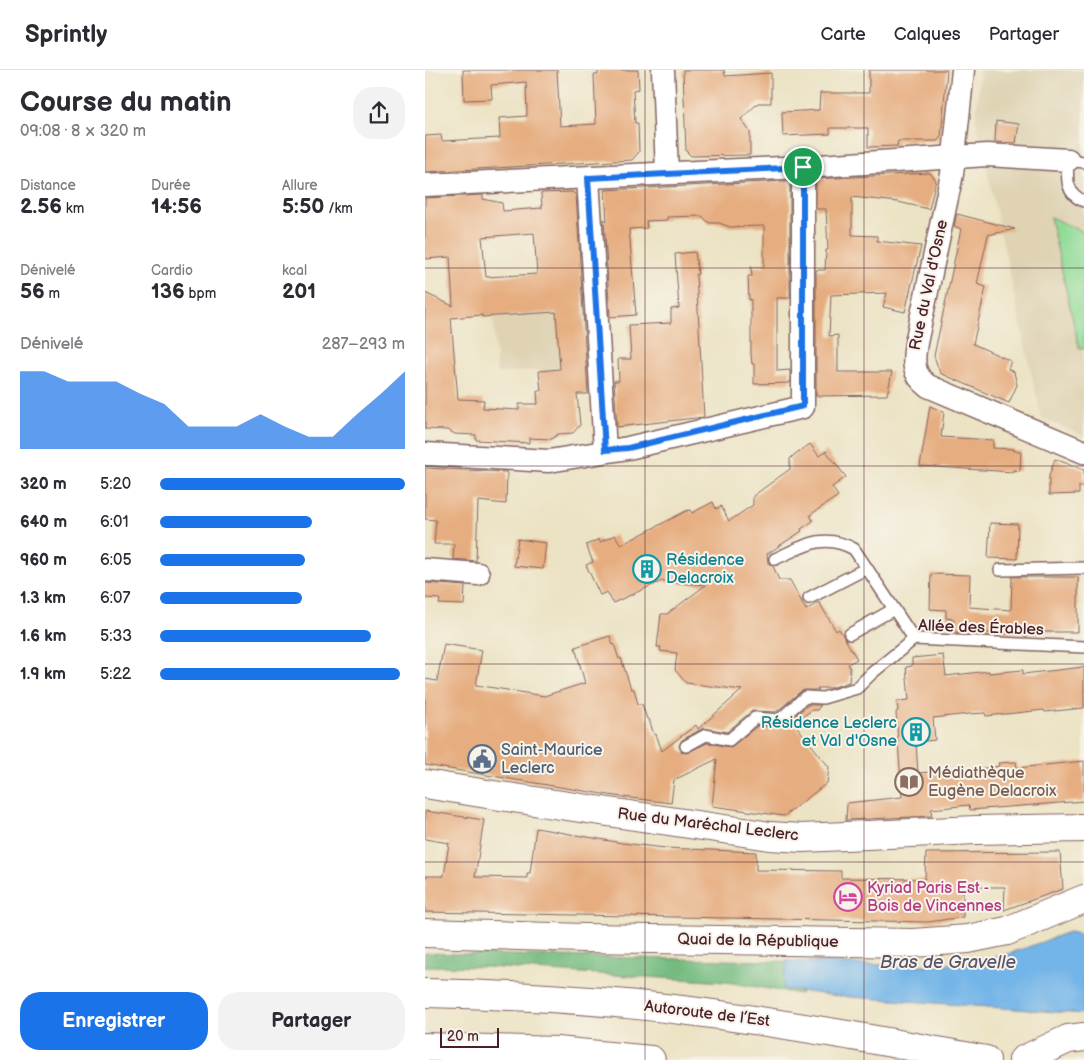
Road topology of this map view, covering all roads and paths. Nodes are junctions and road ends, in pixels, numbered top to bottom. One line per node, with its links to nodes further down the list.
1 (663, 70): 6 (street)
2 (963, 70): 3 (street, Rue du Val d'Osne)
3 (955, 158): 4 (street); 5 (street); 11 (street, Rue du Val d'Osne)
4 (1076, 161): 9 (lane)
5 (803, 167): 6 (street); 10 (street)
6 (667, 173): 7 (street)
7 (588, 178): 8 (street); 10 (street)
8 (425, 185)
9 (1084, 201)
10 (605, 450): 12 (street)
11 (1084, 452)
12 (425, 454)
13 (775, 559): 14 (lane)
14 (867, 568): 19 (lane); 20 (lane)
15 (1084, 568): 17 (lane)
16 (425, 570): 18 (street)
17 (999, 570)
18 (478, 574)
19 (809, 598)
20 (894, 608): 21 (lane); 22 (lane)
21 (850, 634)
22 (914, 639): 23 (lane, Allée des Érables); 24 (lane, Allée des Érables)
23 (1084, 647)
24 (686, 746)
25 (425, 784): 26 (main road, Rue du Maréchal Leclerc)
26 (1084, 828)
27 (1084, 899): 28 (main road, Quai de la République)
28 (425, 932)
29 (425, 993): 33 (main road, Autoroute de l’Est)
30 (1084, 1037): 34 (main road)
31 (425, 1046): 32 (main road)
32 (651, 1060)
33 (986, 1060)
34 (1023, 1060)

